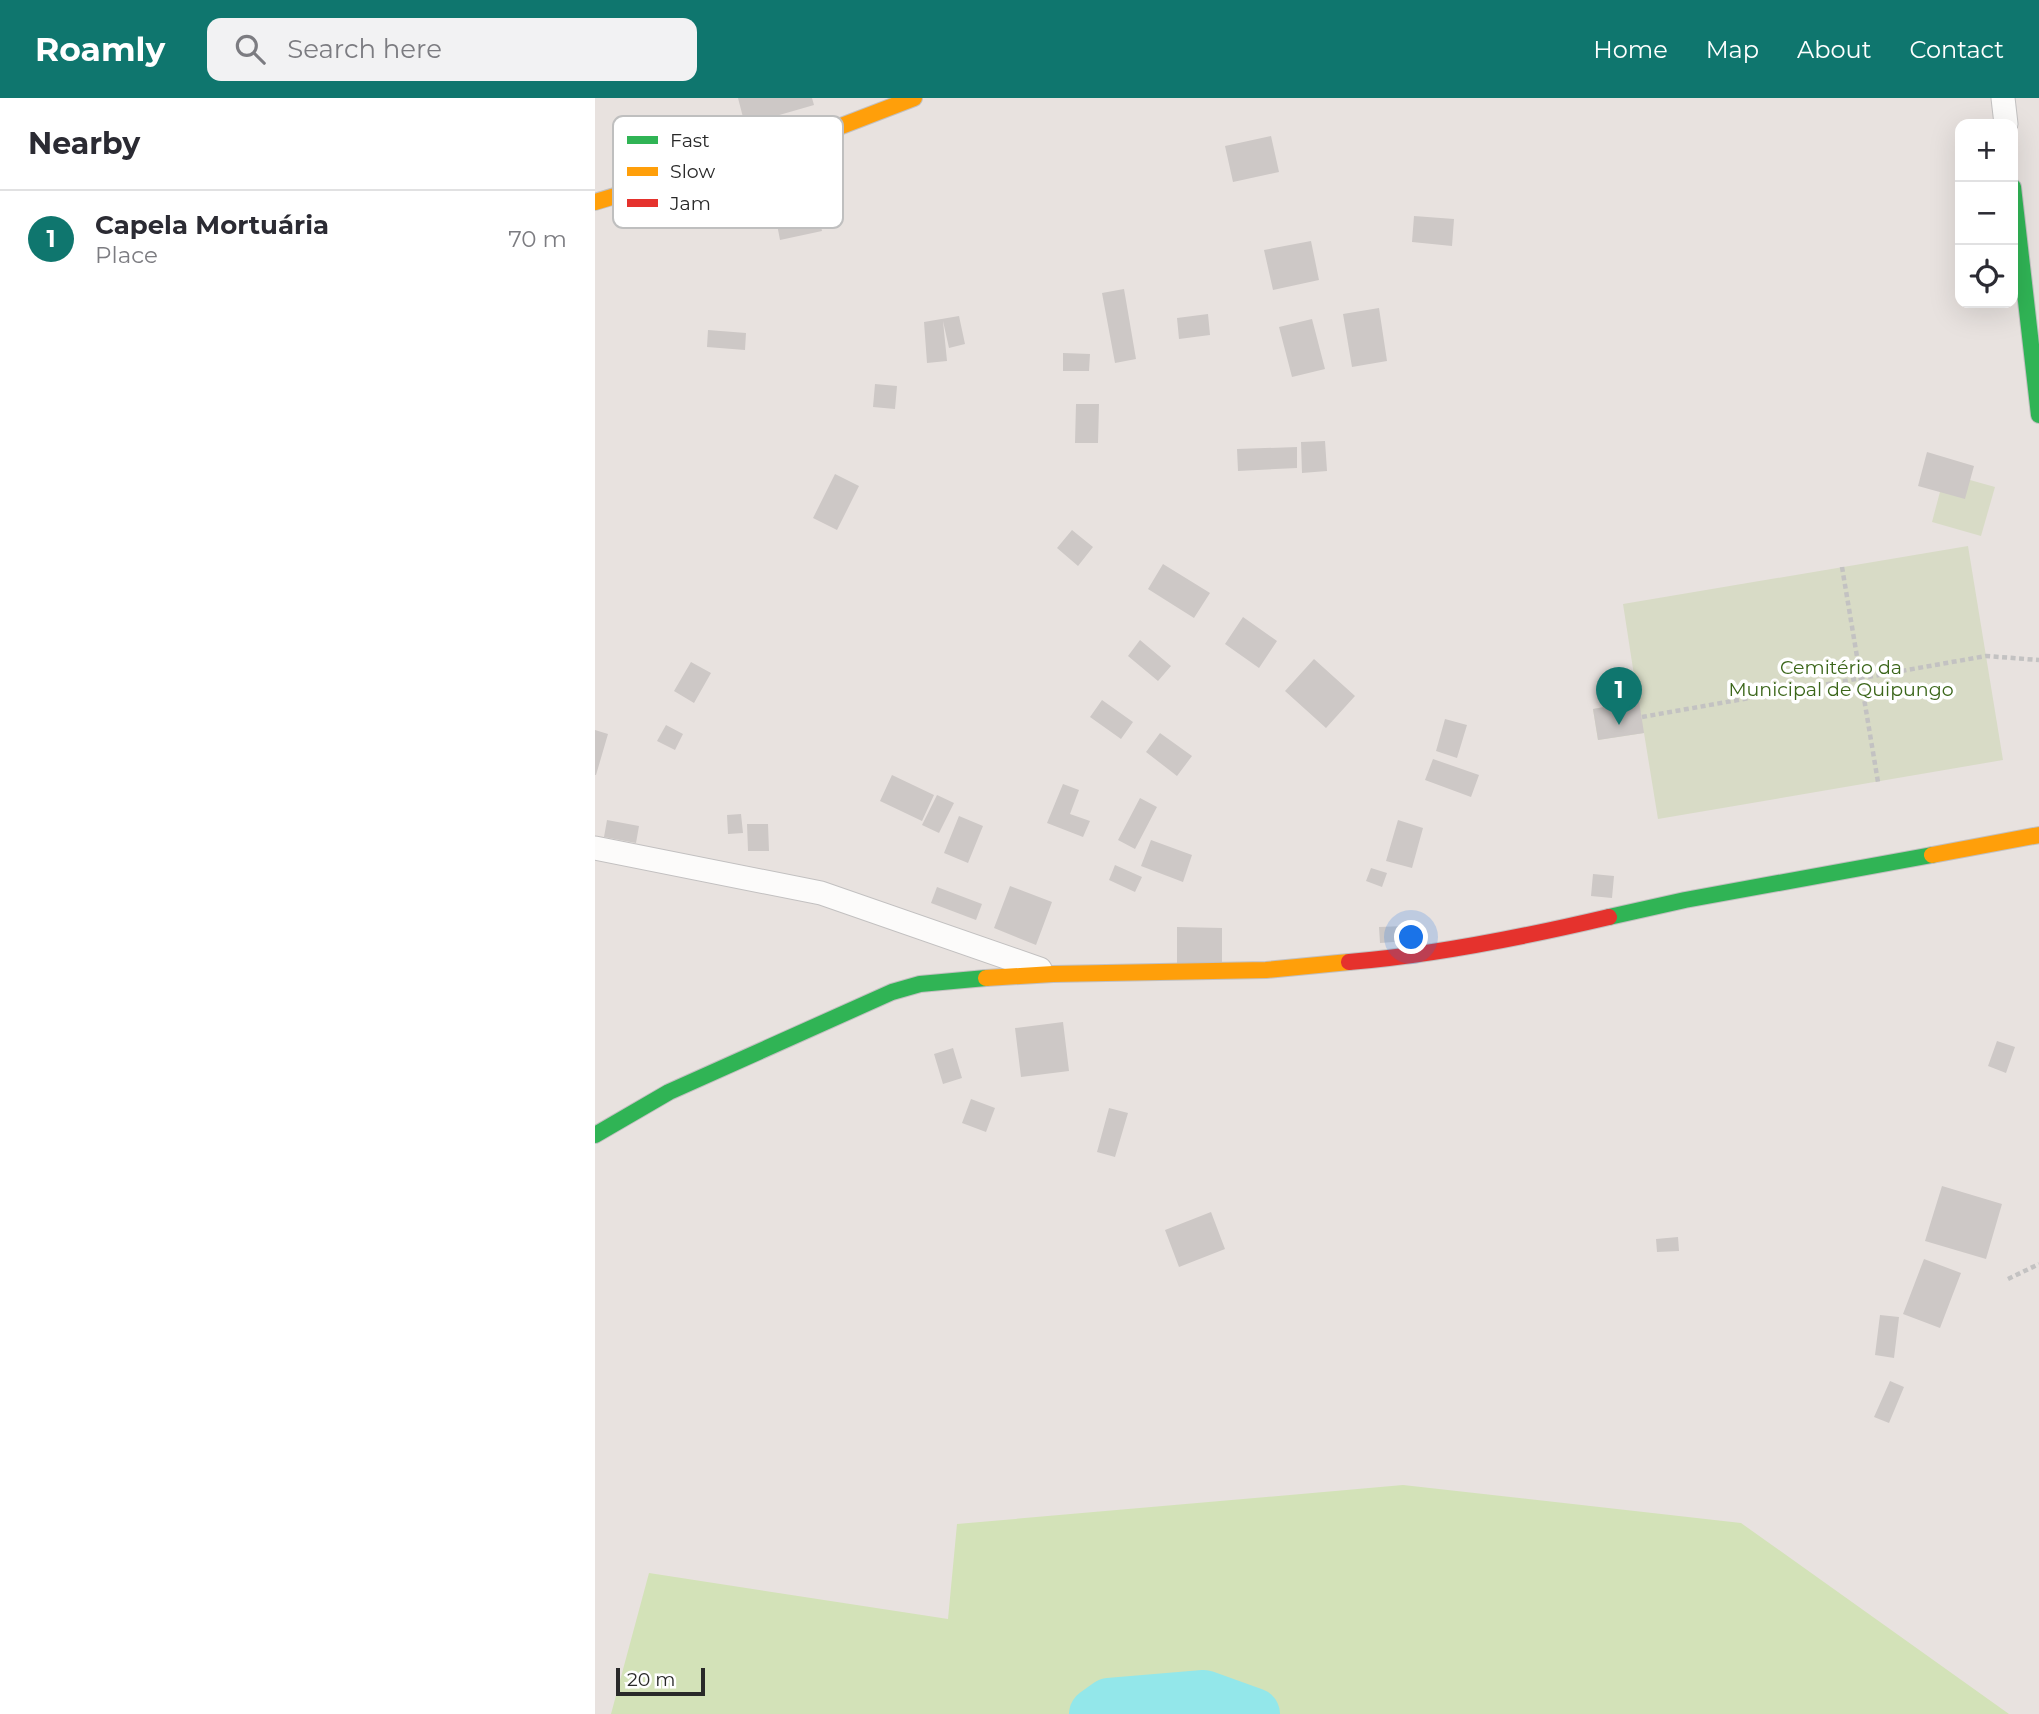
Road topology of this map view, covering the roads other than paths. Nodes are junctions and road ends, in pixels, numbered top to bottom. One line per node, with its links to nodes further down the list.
1 (914, 98): 4 (street)
2 (2003, 98): 3 (street)
3 (2005, 119)
4 (843, 125)
5 (613, 197): 6 (street)
6 (595, 202)
7 (2018, 231): 8 (street)
8 (2039, 415)
9 (2039, 835): 11 (street)
10 (595, 848): 11 (street)
11 (1053, 974): 12 (street)
12 (595, 1135)

